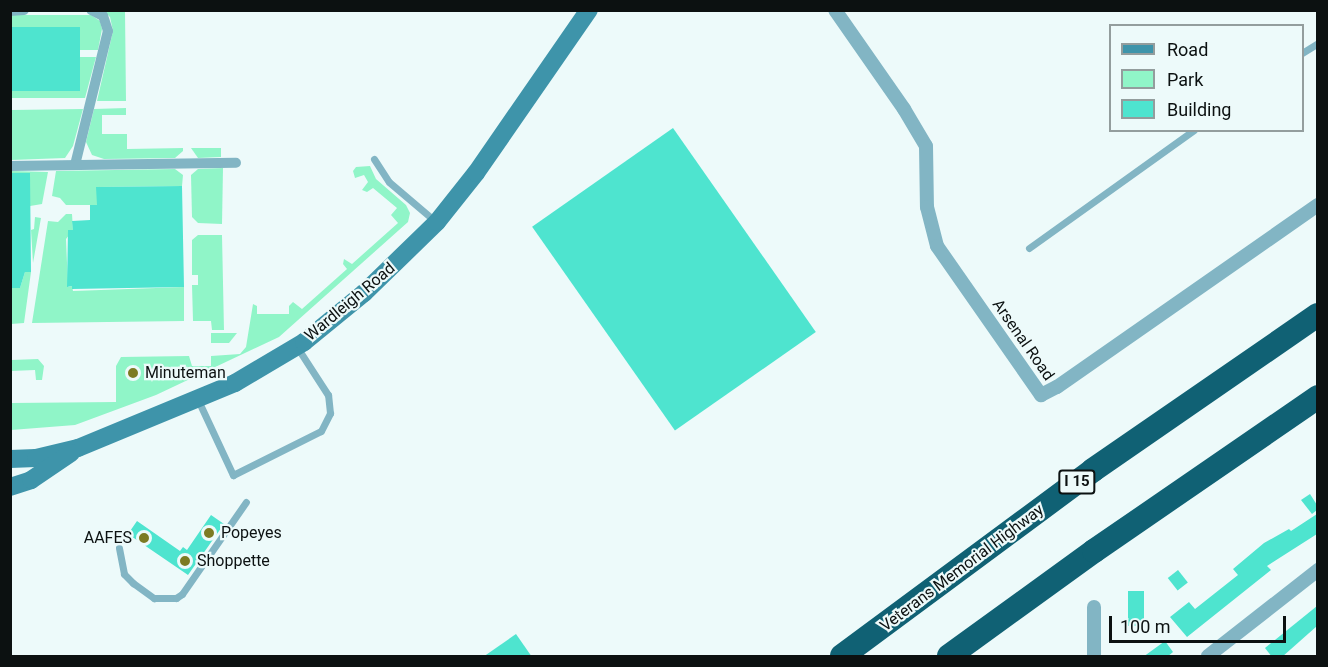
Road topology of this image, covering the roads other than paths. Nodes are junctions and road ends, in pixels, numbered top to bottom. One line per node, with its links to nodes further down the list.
1 (24, 10): 5 (street)
2 (92, 10): 11 (street)
3 (589, 10): 14 (main road, Wardleigh Road)
4 (835, 10): 13 (street, Arsenal Road)
5 (10, 11)
6 (1317, 43): 7 (lane)
7 (1304, 52)
8 (1191, 132): 15 (lane)
9 (374, 159): 14 (lane)
10 (236, 163): 11 (street)
11 (75, 165): 12 (street)
12 (10, 166)
13 (1317, 205)
14 (437, 222): 17 (main road, Wardleigh Road)
15 (1029, 248)
16 (1317, 315): 27 (highway, Veterans Memorial Highway / I 15)
17 (297, 347): 19 (main road, Wardleigh Road); 19 (lane)
18 (1317, 398): 28 (highway)
19 (198, 400): 20 (main road, Wardleigh Road)
20 (78, 448): 21 (main road, Wardleigh Road); 22 (main road)
21 (10, 459)
22 (10, 488)
23 (246, 502): 24 (lane)
24 (119, 548)
25 (1317, 570): 30 (street)
26 (1094, 607): 29 (street)
27 (842, 657)
28 (949, 657)
29 (1094, 657)
30 (1208, 657)

